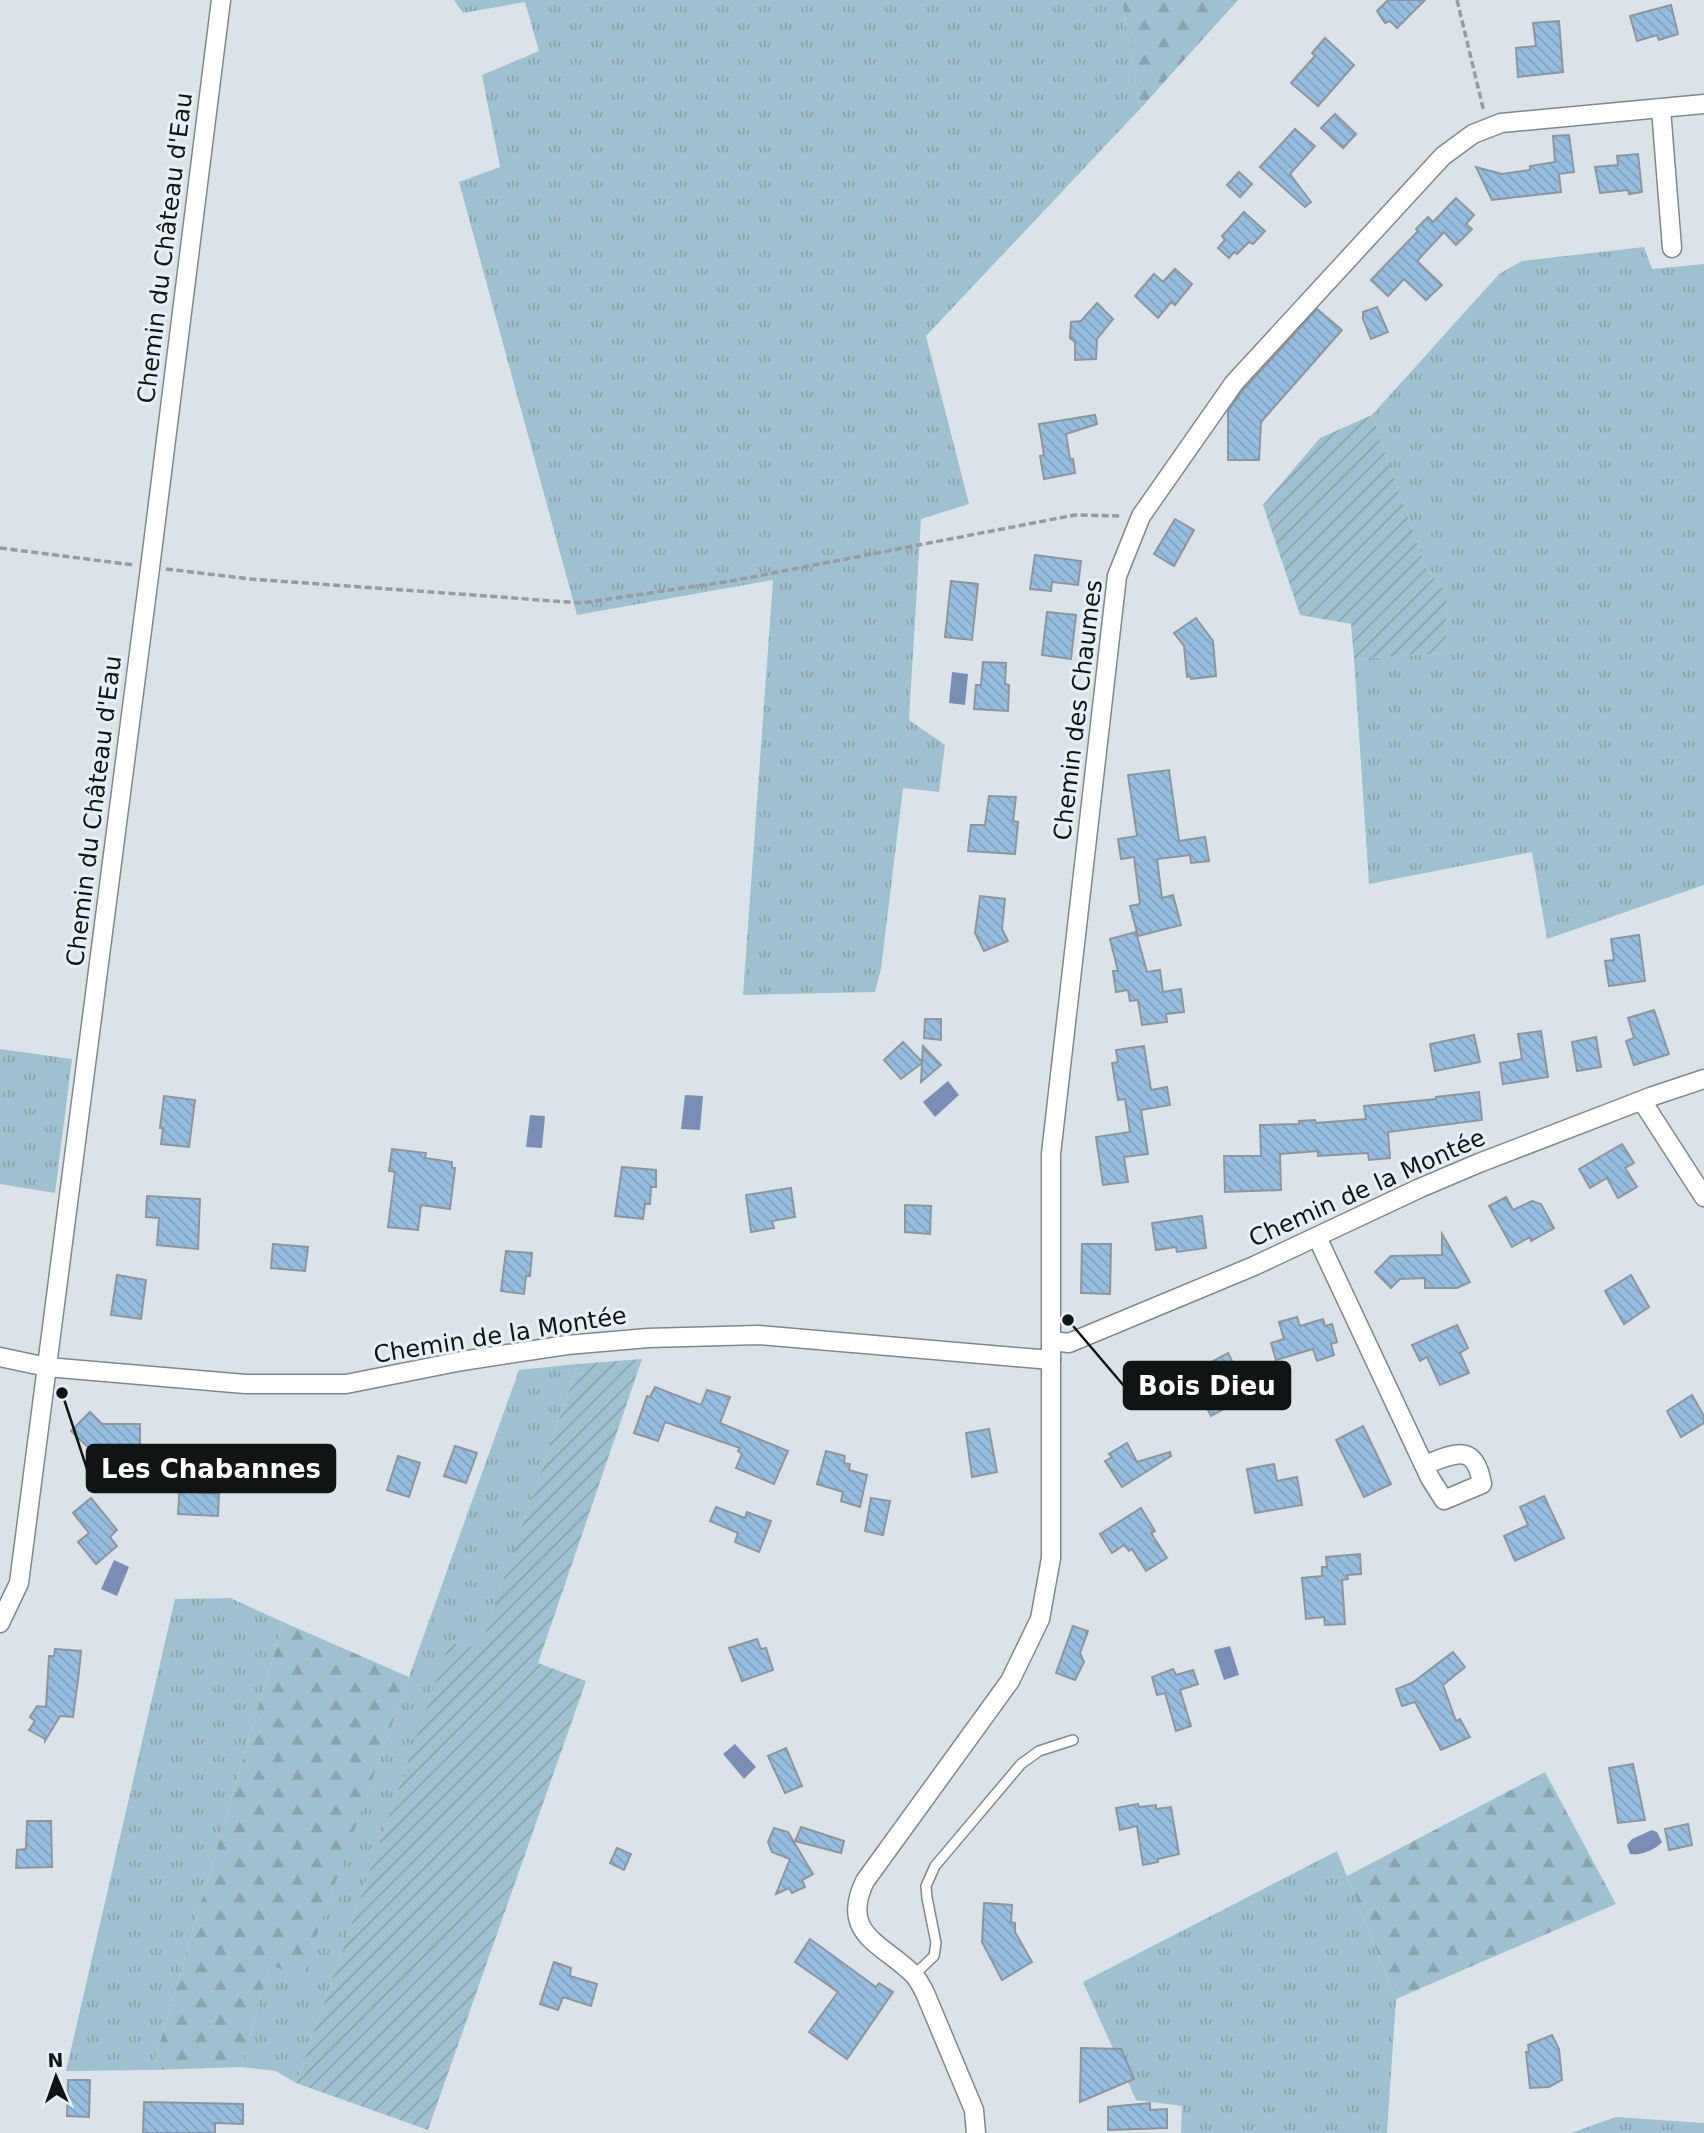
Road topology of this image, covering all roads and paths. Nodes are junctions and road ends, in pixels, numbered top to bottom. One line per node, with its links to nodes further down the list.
1 (221, 0): 9 (street, Chemin du Château d'Eau)
2 (1457, 0): 5 (path)
3 (1704, 104): 4 (street, Chemin des Chaumes)
4 (1661, 109): 5 (street, Chemin des Chaumes); 6 (street)
5 (1487, 127): 7 (street, Chemin des Chaumes)
6 (1672, 248)
7 (1141, 516): 9 (path); 14 (street, Chemin des Chaumes)
8 (0, 548): 9 (path)
9 (150, 568): 17 (street, Chemin du Château d'Eau)
10 (1704, 1079): 11 (street, Chemin de la Montée)
11 (1642, 1101): 12 (street); 13 (street, Chemin de la Montée)
12 (1704, 1198)
13 (1317, 1237): 14 (street, Chemin de la Montée); 18 (street)
14 (1052, 1341): 16 (street, Chemin des Chaumes)
15 (0, 1357): 17 (street, Chemin de la Montée)
16 (1051, 1360): 17 (street, Chemin de la Montée); 21 (street, Chemin des Chaumes)
17 (47, 1367): 19 (street, Chemin du Château d'Eau)
18 (1424, 1465)
19 (0, 1623)
20 (1073, 1740): 21 (lane)
21 (914, 1975): 22 (street)
22 (976, 2133)

